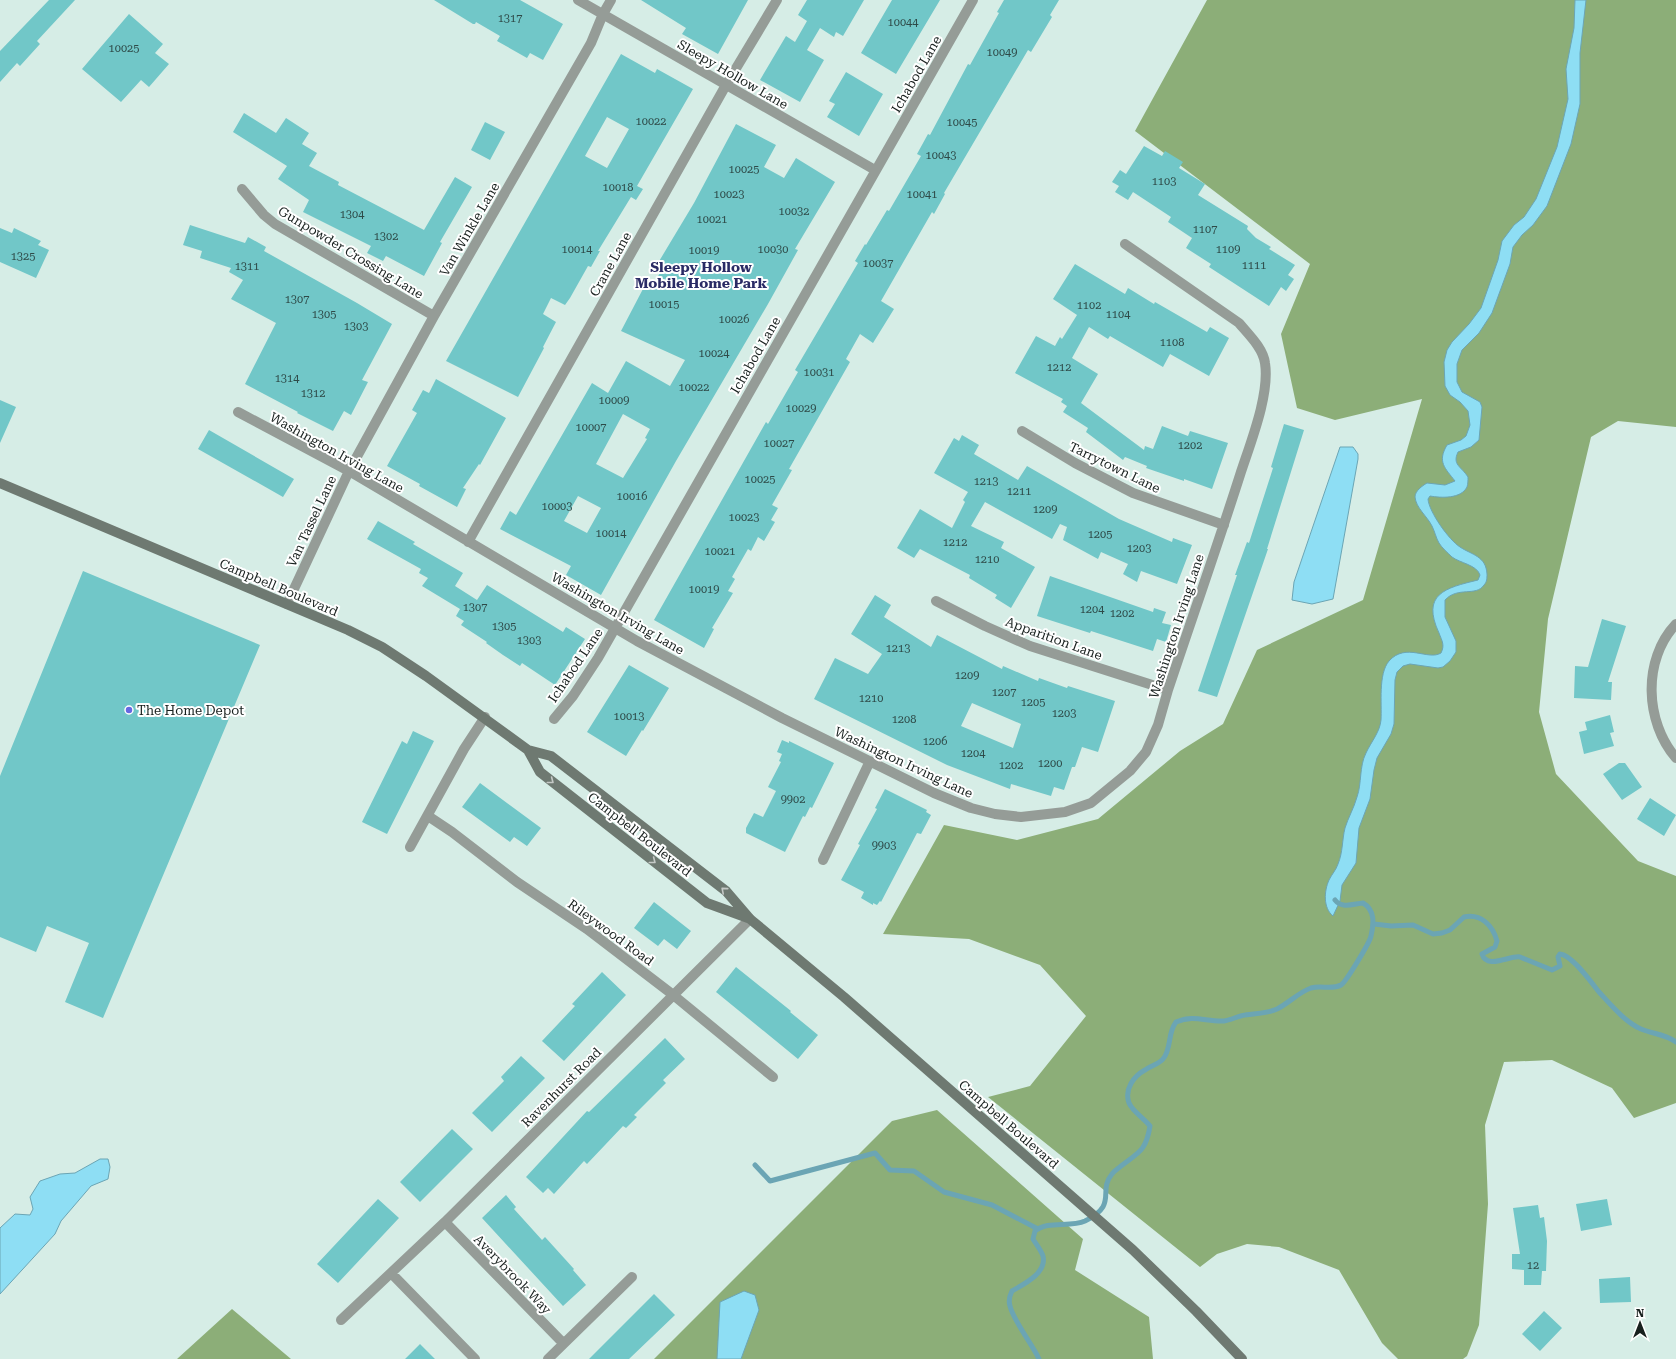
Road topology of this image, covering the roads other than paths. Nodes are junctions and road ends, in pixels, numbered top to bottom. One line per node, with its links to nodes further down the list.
1 (578, 0): 5 (street, Sleepy Hollow Lane)
2 (611, 0): 5 (street, Van Winkle Lane)
3 (777, 0): 6 (street, Crane Lane)
4 (973, 0): 7 (street, Ichabod Lane)
5 (603, 14): 6 (street, Sleepy Hollow Lane); 10 (street, Van Winkle Lane)
6 (726, 85): 7 (street, Sleepy Hollow Lane); 16 (street, Crane Lane)
7 (875, 170): 20 (street, Ichabod Lane)
8 (242, 189): 10 (street, Gunpowder Crossing Lane)
9 (1125, 244): 15 (street, Washington Irving Lane)
10 (434, 316): 13 (street, Van Winkle Lane)
11 (238, 412): 13 (street, Washington Irving Lane)
12 (1022, 431): 15 (street, Tarrytown Lane)
13 (349, 471): 16 (street, Washington Irving Lane); 18 (street, Van Tassel Lane)
14 (0, 483): 18 (street, Campbell Boulevard)
15 (1224, 525): 21 (street, Washington Irving Lane)
16 (468, 542): 20 (street, Washington Irving Lane)
17 (936, 601): 21 (street, Apparition Lane)
18 (287, 604): 22 (street, Campbell Boulevard)
19 (1676, 624): 25 (street)
20 (616, 628): 23 (street, Ichabod Lane); 26 (street, Washington Irving Lane)
21 (1168, 690): 26 (street, Washington Irving Lane)
22 (485, 717): 24 (street, Campbell Boulevard); 27 (street)
23 (554, 719)
24 (528, 750): 30 (street, Campbell Boulevard, one-way to 24); 30 (street, Campbell Boulevard, one-way to 30)
25 (1676, 758)
26 (870, 761): 29 (street)
27 (428, 816): 28 (street); 31 (street, Rileywood Road)
28 (410, 847)
29 (823, 860)
30 (750, 919): 31 (street, Ravenhurst Road); 40 (street, Campbell Boulevard)
31 (672, 994): 32 (street, Rileywood Road); 33 (street, Ravenhurst Road)
32 (773, 1078)
33 (444, 1222): 34 (street, Ravenhurst Road); 37 (street, Averybrook Way)
34 (391, 1273): 36 (street, Ravenhurst Road); 38 (street)
35 (632, 1277): 37 (street)
36 (341, 1320)
37 (564, 1343): 39 (street)
38 (475, 1359)
39 (548, 1359)
40 (1242, 1359)

